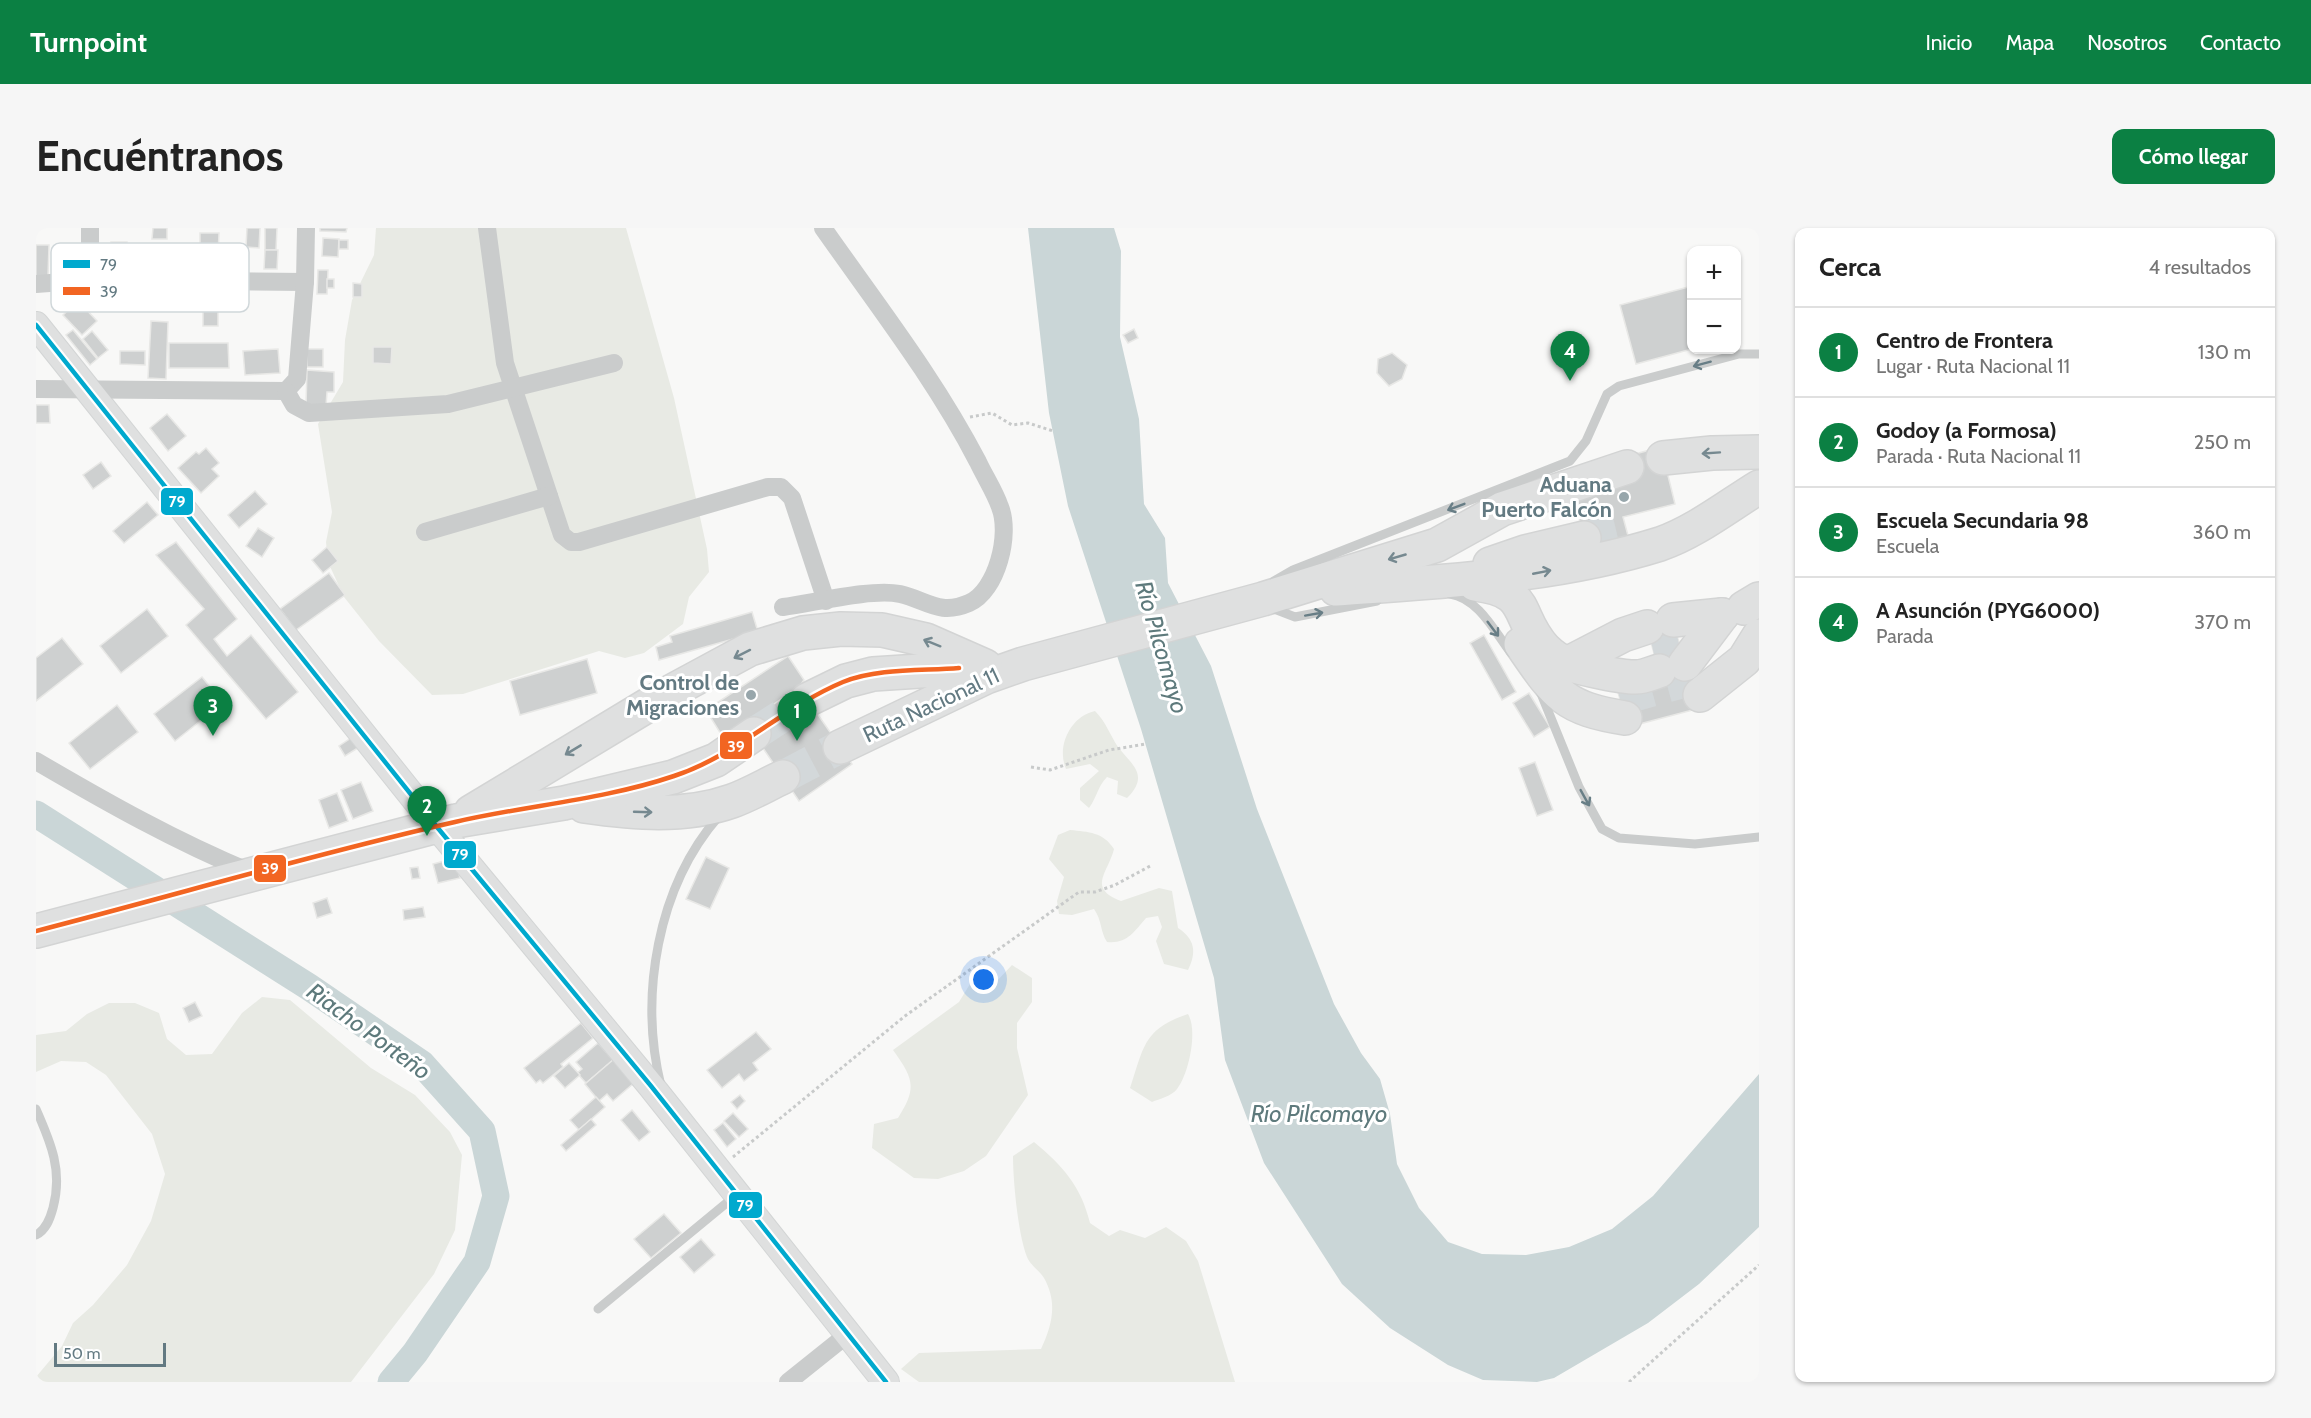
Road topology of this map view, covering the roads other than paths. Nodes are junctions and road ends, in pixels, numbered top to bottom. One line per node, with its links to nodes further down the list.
1 (306, 228): 5 (street)
2 (487, 228): 13 (street)
3 (823, 228): 28 (street)
4 (249, 281): 5 (street)
5 (305, 282): 14 (street)
6 (51, 283): 7 (street)
7 (36, 284)
8 (36, 325): 12 (street)
9 (1759, 354): 26 (lane, one-way to 26)
10 (614, 363): 13 (street)
11 (36, 388): 12 (street)
12 (87, 388): 14 (street); 45 (street)
13 (512, 388): 14 (street); 19 (street)
14 (286, 391)
15 (1759, 452): 16 (highway, one-way to 16)
16 (1663, 458)
17 (1627, 467): 26 (highway, one-way to 26)
18 (1759, 487): 20 (highway)
19 (549, 496): 22 (street); 28 (street)
20 (1725, 508): 21 (highway); 24 (highway, one-way to 20)
21 (1626, 528)
22 (425, 532)
23 (1584, 538): 24 (highway)
24 (1443, 581): 26 (highway); 34 (highway); 38 (highway)
25 (1407, 595): 32 (lane, one-way to 32)
26 (1268, 596): 27 (lane, one-way to 27); 33 (highway, Ruta Nacional 11)
27 (1384, 600)
28 (826, 601): 29 (street)
29 (783, 607)
30 (1746, 614): 31 (highway); 31 (highway); 31 (highway)
31 (1675, 655): 34 (highway); 34 (highway)
32 (1518, 662)
33 (1023, 664): 35 (highway, Ruta Nacional 11); 40 (highway, Ruta Nacional 11)
34 (1567, 664)
35 (985, 666): 37 (highway, Ruta Nacional 11); 45 (highway, Ruta Nacional 11, one-way to 45)
36 (1532, 681): 46 (lane, one-way to 46)
37 (807, 699)
38 (1612, 710)
39 (753, 734): 44 (highway, Ruta Nacional 11)
40 (840, 747)
41 (36, 761): 47 (street)
42 (783, 777): 43 (highway, Ruta Nacional 11)
43 (732, 801): 44 (highway, Ruta Nacional 11, one-way to 43); 49 (lane)
44 (564, 803): 45 (highway, Ruta Nacional 11)
45 (446, 824): 47 (highway, Ruta Nacional 11); 49 (street)
46 (1759, 837)
47 (242, 876): 48 (highway, Ruta Nacional 11)
48 (36, 931)
49 (665, 1103): 51 (street)
50 (36, 1109): 52 (lane)
51 (737, 1194): 53 (lane); 54 (street)
52 (36, 1235)
53 (598, 1310)
54 (848, 1334): 55 (street); 56 (street)
55 (788, 1382)
56 (886, 1382)

